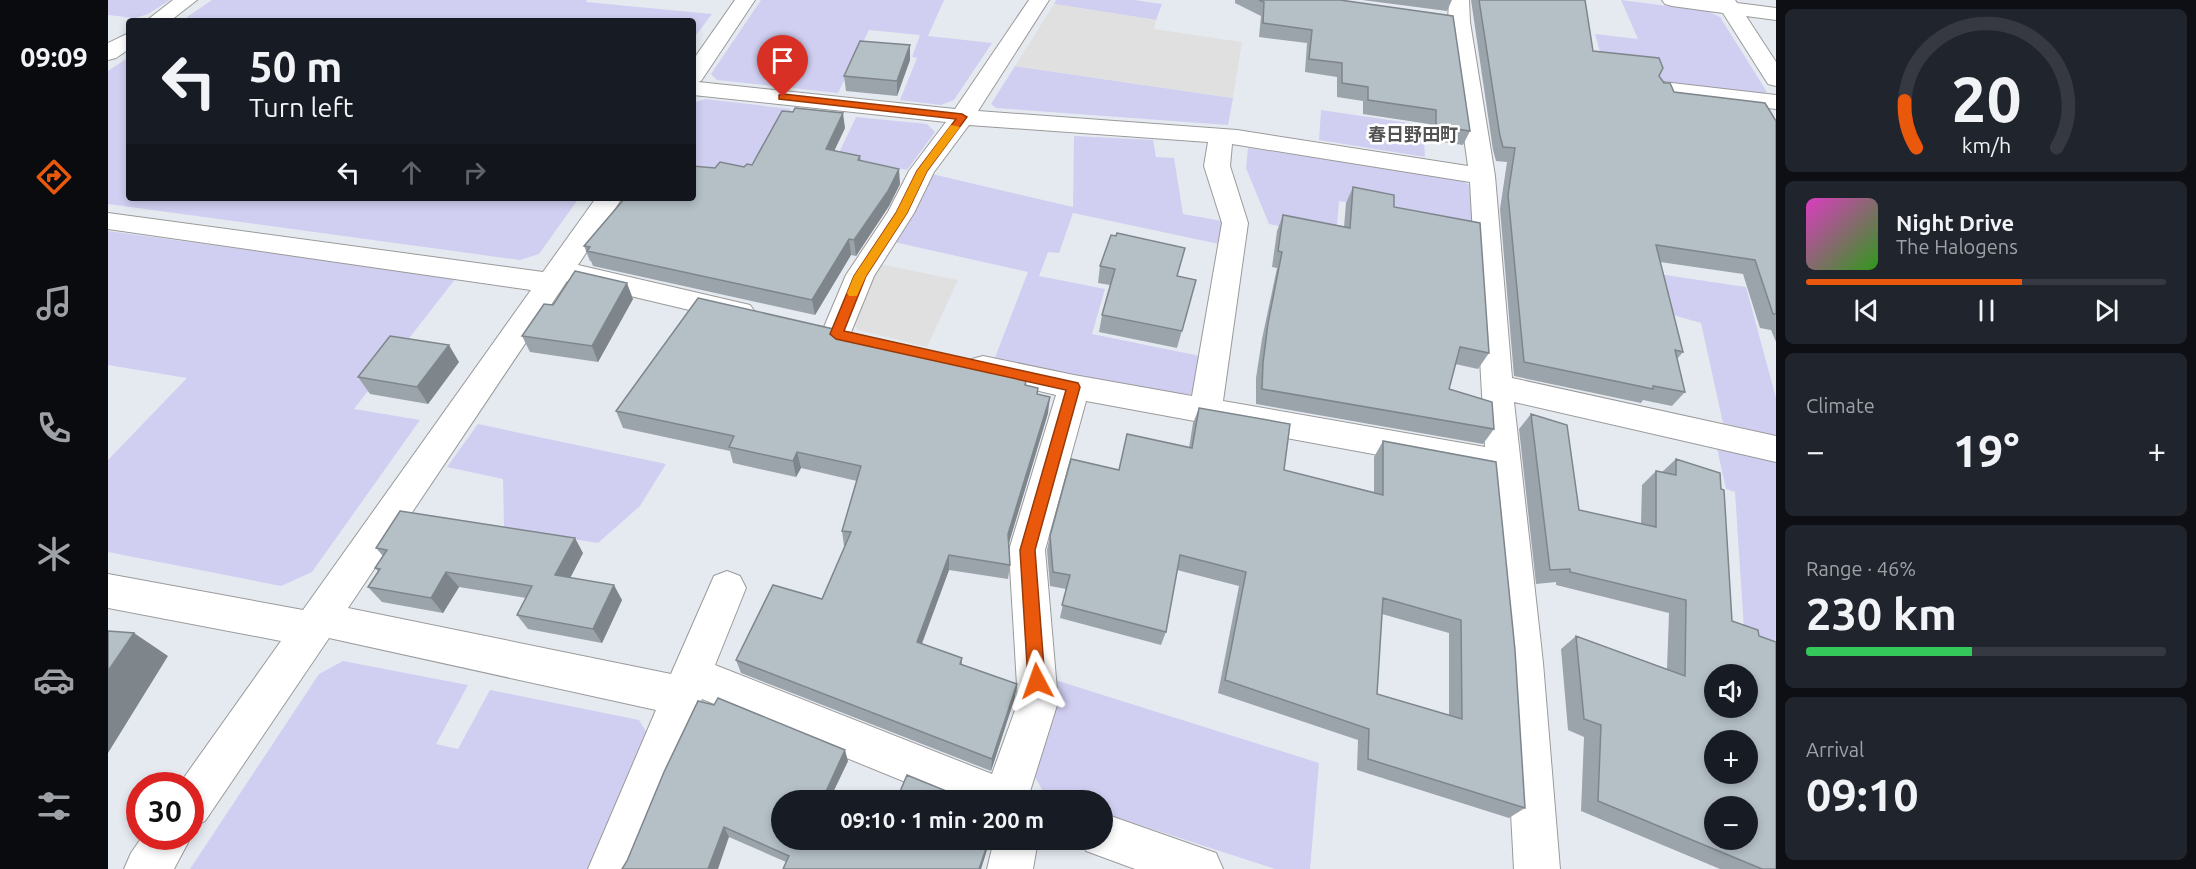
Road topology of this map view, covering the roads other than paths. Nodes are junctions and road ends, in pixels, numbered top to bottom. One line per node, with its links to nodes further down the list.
1 (187, 0): 8 (street)
2 (746, 0): 11 (street)
3 (1039, 0): 16 (street)
4 (1672, 0): 5 (street)
5 (1727, 4): 7 (street); 12 (street)
6 (1451, 14): 18 (street)
7 (1776, 14)
8 (160, 18)
9 (126, 30): 10 (street)
10 (108, 53)
11 (696, 72)
12 (1776, 80)
13 (696, 88): 16 (street)
14 (1663, 89): 15 (street)
15 (1776, 102)
16 (962, 117): 17 (street); 23 (street)
17 (1221, 136): 18 (street); 27 (street)
18 (1482, 176): 25 (street)
19 (607, 201): 21 (street)
20 (108, 221): 21 (street)
21 (556, 276): 22 (street); 32 (street)
22 (767, 318)
23 (870, 342)
24 (949, 359): 26 (street)
25 (1497, 386): 28 (street); 29 (street)
26 (1074, 387): 27 (street); 36 (street)
27 (1206, 410): 29 (street)
28 (1776, 449)
29 (1503, 464): 44 (street)
30 (728, 588): 33 (street)
31 (108, 591): 32 (street)
32 (316, 624): 33 (street); 34 (street)
33 (687, 686): 35 (street); 41 (street)
34 (204, 787)
35 (975, 790)
36 (1009, 790)
37 (1113, 839): 43 (street)
38 (161, 850): 40 (street)
39 (1014, 850): 42 (street)
40 (147, 869)
41 (612, 869)
42 (1010, 869)
43 (1200, 869)
44 (1537, 869)

